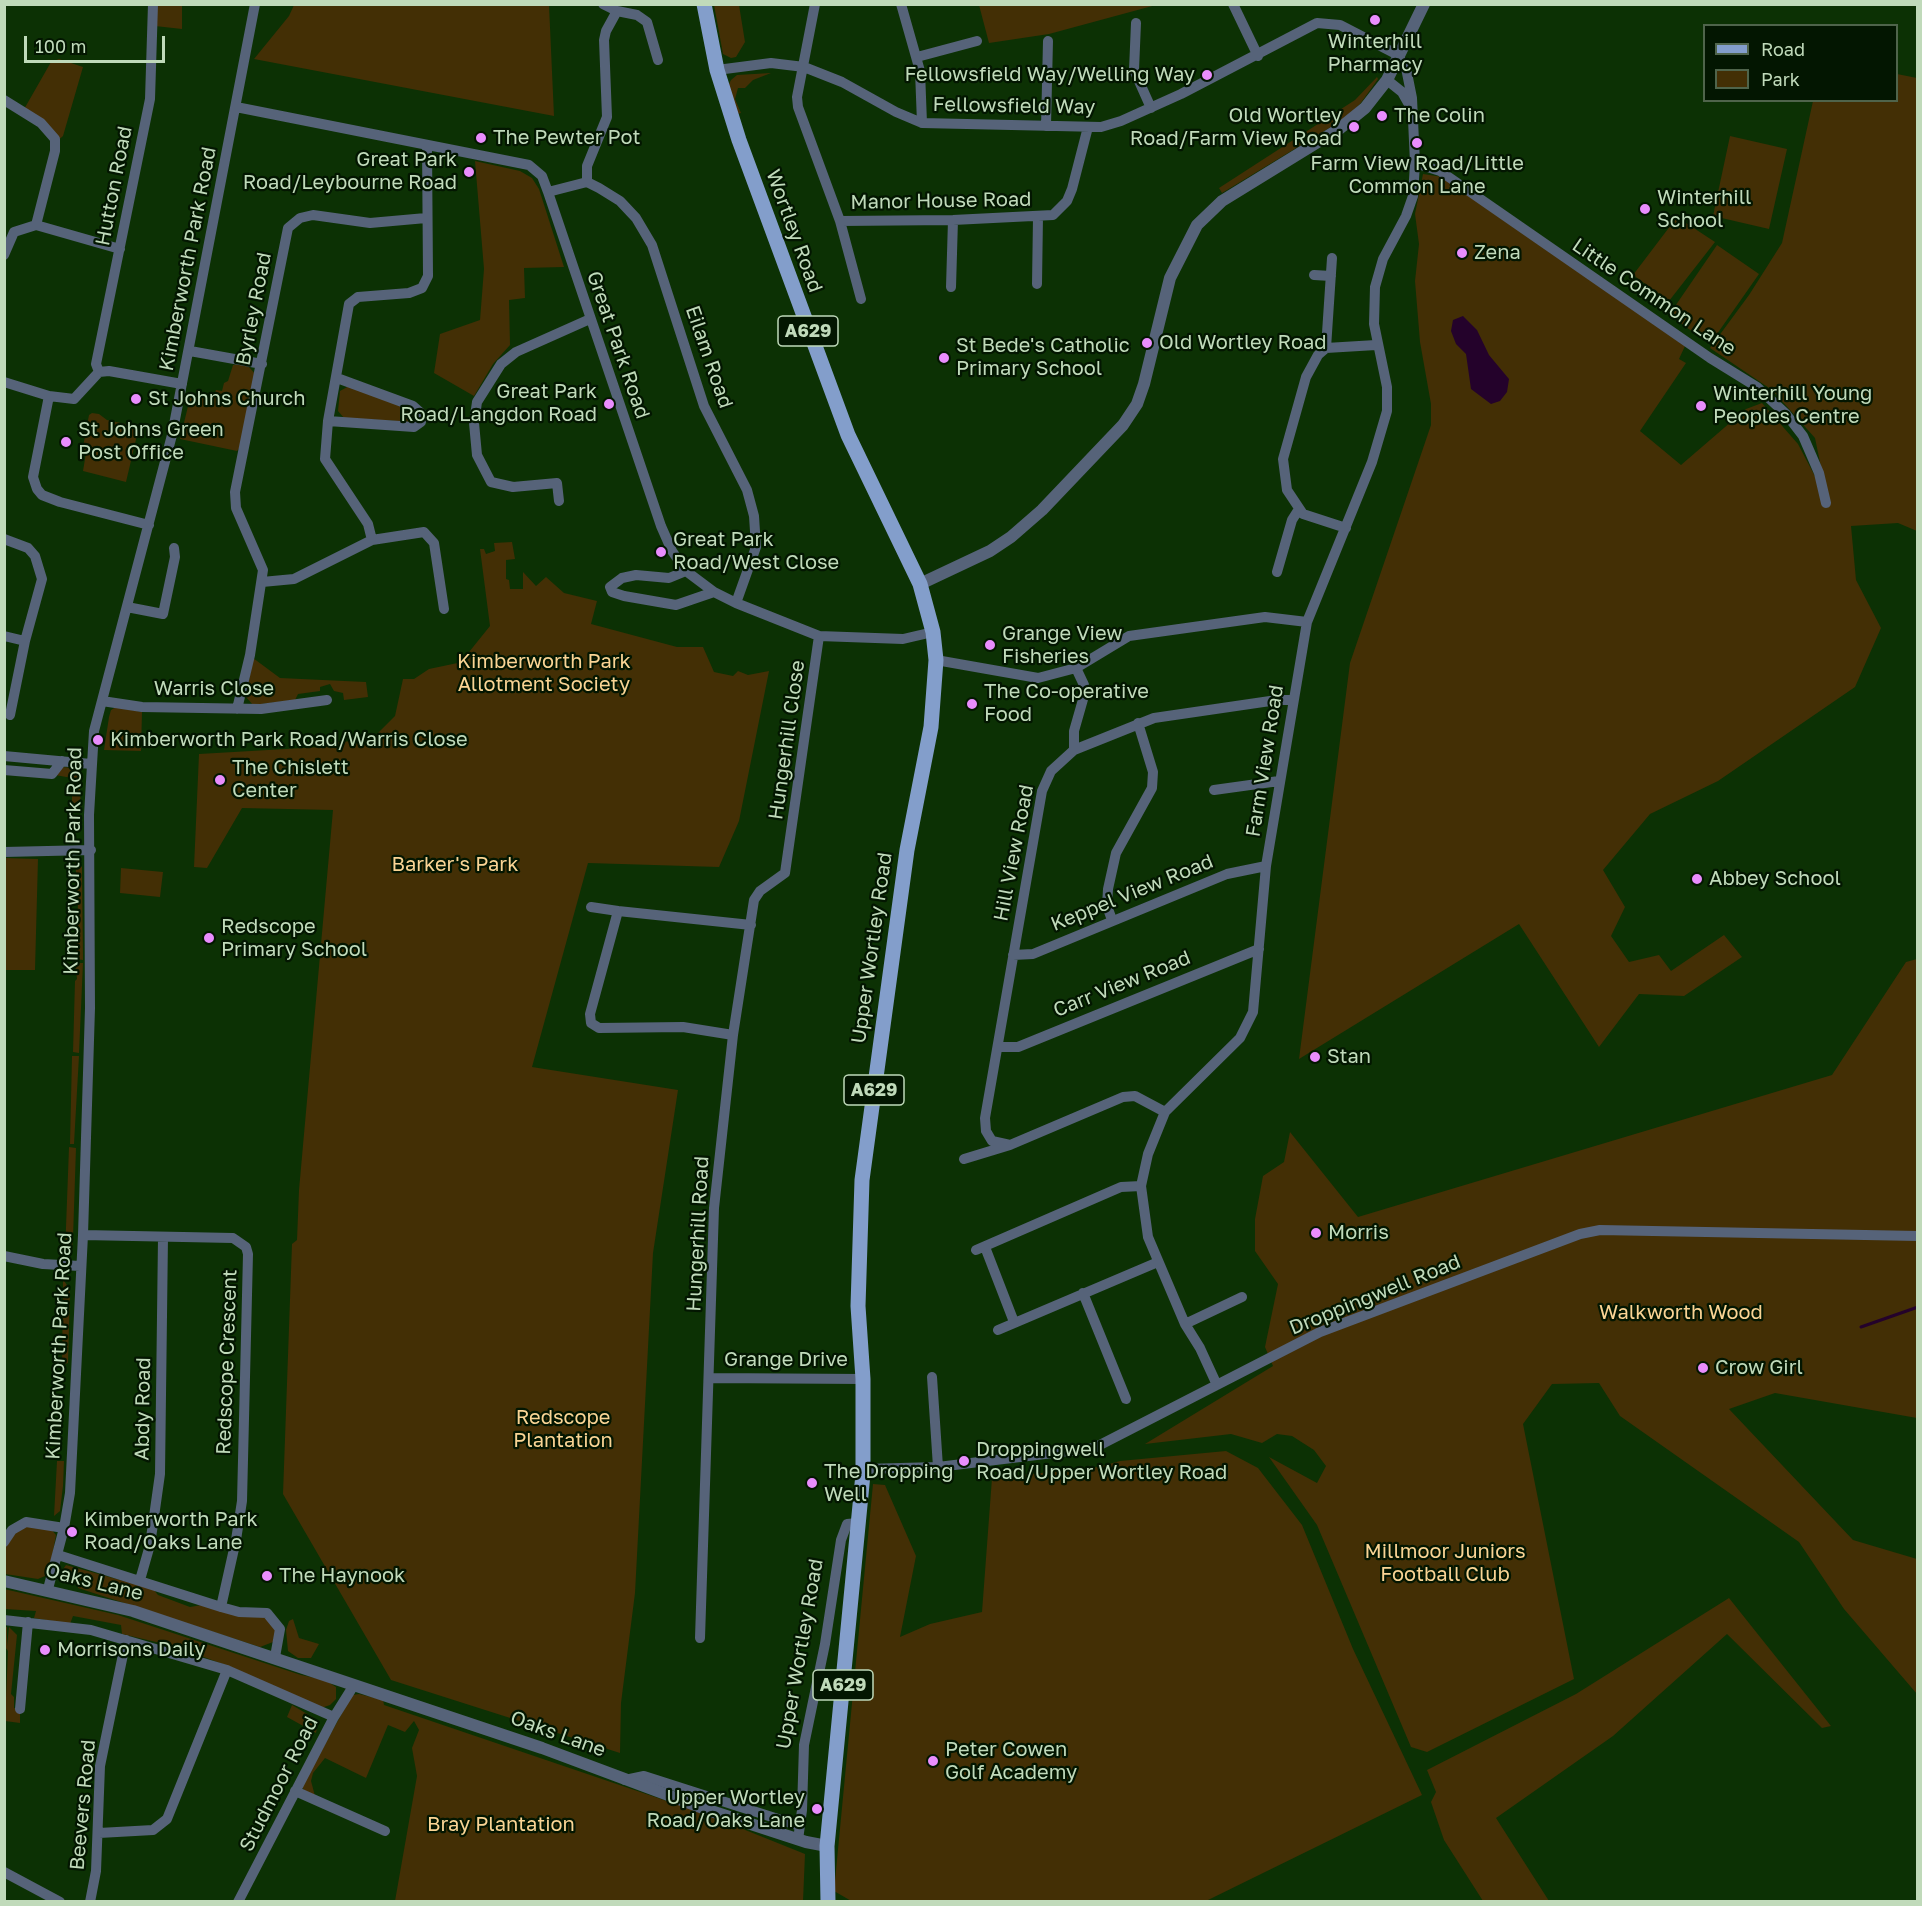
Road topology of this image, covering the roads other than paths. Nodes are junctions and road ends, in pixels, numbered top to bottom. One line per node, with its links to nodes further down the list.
1 (153, 4): 36 (street, Hutton Road)
2 (255, 4): 21 (street, Kimberworth Park Road)
3 (603, 4): 9 (street)
4 (704, 4): 18 (main road, Wortley Road / A629)
5 (815, 4): 17 (street)
6 (901, 4): 14 (street)
7 (1233, 4): 13 (street)
8 (1424, 4): 15 (street)
9 (616, 12): 16 (street); 29 (street)
10 (1136, 23): 22 (street)
11 (976, 41): 14 (street)
12 (1048, 41): 25 (street)
13 (1258, 56): 15 (street, Fellowsfield Way); 22 (street, Fellowsfield Way)
14 (917, 57): 24 (street)
15 (1399, 57): 19 (street); 23 (street, Farm View Road)
16 (658, 60)
17 (804, 67): 18 (street, Fellowsfield Way); 24 (street, Fellowsfield Way); 34 (street)
18 (717, 70): 66 (main road, Wortley Road / A629)
19 (1387, 80): 23 (street); 66 (street)
20 (4, 100): 35 (street)
21 (236, 107): 27 (street, Great Park Road); 47 (street, Kimberworth Park Road)
22 (1151, 108): 26 (street, Fellowsfield Way)
23 (1412, 111): 28 (street, Farm View Road)
24 (922, 123): 25 (street, Fellowsfield Way)
25 (1047, 126): 26 (street, Fellowsfield Way)
26 (1089, 127): 31 (street, Manor House Road)
27 (427, 145): 30 (street, Great Park Road); 32 (street)
28 (1415, 164): 45 (street, Farm View Road); 56 (street, Little Common Lane)
29 (586, 182): 30 (street); 68 (street, Eilam Road)
30 (548, 192): 44 (street, Great Park Road)
31 (1038, 217): 33 (street, Manor House Road); 41 (street)
32 (426, 218): 48 (street, Byrley Road); 50 (street)
33 (953, 220): 34 (street, Manor House Road); 42 (street)
34 (840, 221): 43 (street)
35 (36, 225): 36 (street); 37 (street)
36 (120, 249): 49 (street, Hutton Road)
37 (4, 255)
38 (1332, 258): 40 (street)
39 (1314, 275): 40 (street)
40 (1331, 276): 46 (street)
41 (1036, 284)
42 (951, 287)
43 (861, 299)
44 (590, 319): 55 (street); 64 (street, Great Park Road)
45 (1376, 345): 46 (street); 59 (street, Farm View Road)
46 (1326, 348): 57 (street)
47 (190, 351): 48 (street); 52 (street, Kimberworth Park Road)
48 (262, 364): 65 (street, Byrley Road)
49 (99, 372): 52 (street); 53 (street)
50 (337, 378): 54 (street); 54 (street)
51 (4, 382): 53 (street)
52 (182, 384): 58 (street, Kimberworth Park Road)
53 (49, 396): 58 (street)
54 (328, 421): 61 (street)
55 (559, 501)
56 (1826, 502)
57 (1299, 508): 59 (street); 63 (street)
58 (149, 525): 69 (street, Kimberworth Park Road)
59 (1346, 528): 71 (street, Farm View Road)
60 (4, 539): 75 (street)
61 (372, 540): 65 (street); 70 (street)
62 (174, 548): 69 (street)
63 (1276, 567)
64 (686, 571): 67 (street, Great Park Road); 67 (street)
65 (262, 582): 81 (street, Byrley Road)
66 (920, 584): 72 (main road, Wortley Road / A629)
67 (714, 592): 68 (street, Great Park Road)
68 (736, 603): 74 (street, Great Park Road)
69 (127, 607): 80 (street, Kimberworth Park Road)
70 (444, 609)
71 (1307, 622): 77 (street); 79 (street, Farm View Road)
72 (933, 632): 74 (street, Great Park Road); 76 (main road, Upper Wortley Road / A629)
73 (4, 636): 75 (street)
74 (819, 636): 91 (street, Hungerhill Close)
75 (25, 641): 82 (street)
76 (936, 660): 77 (street); 120 (main road, Upper Wortley Road / A629)
77 (1076, 668): 84 (street)
78 (327, 700): 81 (street, Warris Close)
79 (1292, 700): 83 (street, Hill View Road); 89 (street, Farm View Road)
80 (102, 701): 81 (street, Warris Close); 87 (street, Kimberworth Park Road)
81 (237, 708)
82 (10, 715)
83 (1138, 723): 84 (street, Hill View Road); 97 (street)
84 (1074, 750): 100 (street, Hill View Road)
85 (4, 756): 86 (street)
86 (62, 761): 87 (street); 88 (street)
87 (91, 764): 92 (street, Kimberworth Park Road)
88 (4, 770)
89 (1279, 781): 90 (street); 94 (street, Farm View Road)
90 (1214, 790)
91 (790, 849): 98 (street, Hungerhill Road)
92 (91, 850): 93 (street); 107 (street, Kimberworth Park Road)
93 (4, 852)
94 (1266, 866): 97 (street, Keppel View Road); 99 (street, Farm View Road)
95 (591, 907): 96 (street)
96 (618, 911): 98 (street); 101 (street)
97 (1112, 920): 100 (street, Keppel View Road)
98 (751, 925): 101 (street, Hungerhill Road)
99 (1259, 949): 102 (street, Carr View Road); 103 (street, Farm View Road)
100 (1013, 955): 102 (street, Hill View Road)
101 (733, 1035): 119 (street, Hungerhill Road)
102 (998, 1047): 104 (street, Hill View Road)
103 (1165, 1112): 104 (street); 106 (street, Farm View Road)
104 (1010, 1145): 105 (street)
105 (964, 1159)
106 (1141, 1186): 111 (street, Farm View Road); 115 (street)
107 (83, 1235): 109 (street, Redscope Crescent); 112 (street, Kimberworth Park Road)
108 (1917, 1236): 121 (street, Droppingwell Road)
109 (163, 1237): 129 (street, Abdy Road); 132 (street, Redscope Crescent)
110 (4, 1256): 112 (street)
111 (1158, 1262): 113 (street); 116 (street, Farm View Road)
112 (80, 1266): 126 (street, Kimberworth Park Road)
113 (1083, 1293): 115 (street); 122 (street)
114 (1242, 1297): 116 (street)
115 (1014, 1322): 117 (street)
116 (1185, 1324): 121 (street, Farm View Road)
117 (998, 1330)
118 (932, 1377): 123 (street)
119 (710, 1378): 120 (street, Grange Drive); 135 (street, Hungerhill Road)
120 (863, 1379): 124 (main road, Upper Wortley Road / A629)
121 (1217, 1385): 123 (street, Droppingwell Road)
122 (1126, 1399)
123 (938, 1467): 124 (street, Droppingwell Road)
124 (863, 1469): 125 (main road, Upper Wortley Road / A629)
125 (858, 1523): 144 (street, Upper Wortley Road); 148 (main road, Upper Wortley Road / A629)
126 (64, 1528): 127 (street); 128 (street, Kimberworth Park Road)
127 (4, 1542)
128 (58, 1555): 129 (street, Oaks Lane); 131 (street, Kimberworth Park Road)
129 (140, 1580): 132 (street, Oaks Lane)
130 (4, 1581): 131 (street, Oaks Lane)
131 (48, 1589): 137 (street, Oaks Lane)
132 (221, 1607): 137 (street, Oaks Lane)
133 (4, 1620): 134 (street)
134 (28, 1622): 136 (street); 140 (street)
135 (700, 1638)
136 (126, 1640): 138 (street); 146 (street, Beevers Road)
137 (275, 1657): 139 (street, Oaks Lane)
138 (227, 1671): 141 (street); 146 (street)
139 (354, 1685): 141 (street, Studmoor Road); 142 (street, Oaks Lane)
140 (20, 1708)
141 (333, 1718): 143 (street, Studmoor Road)
142 (625, 1780): 144 (street); 147 (street, Oaks Lane)
143 (295, 1791): 145 (street); 152 (street, Studmoor Road)
144 (800, 1826): 147 (street, Upper Wortley Road)
145 (385, 1831)
146 (99, 1833): 151 (street, Beevers Road)
147 (798, 1840): 148 (street, Oaks Lane)
148 (827, 1846): 153 (main road, Upper Wortley Road / A629)
149 (4, 1872): 150 (street)
150 (60, 1902)
151 (90, 1902)
152 (238, 1902)
153 (828, 1902)

